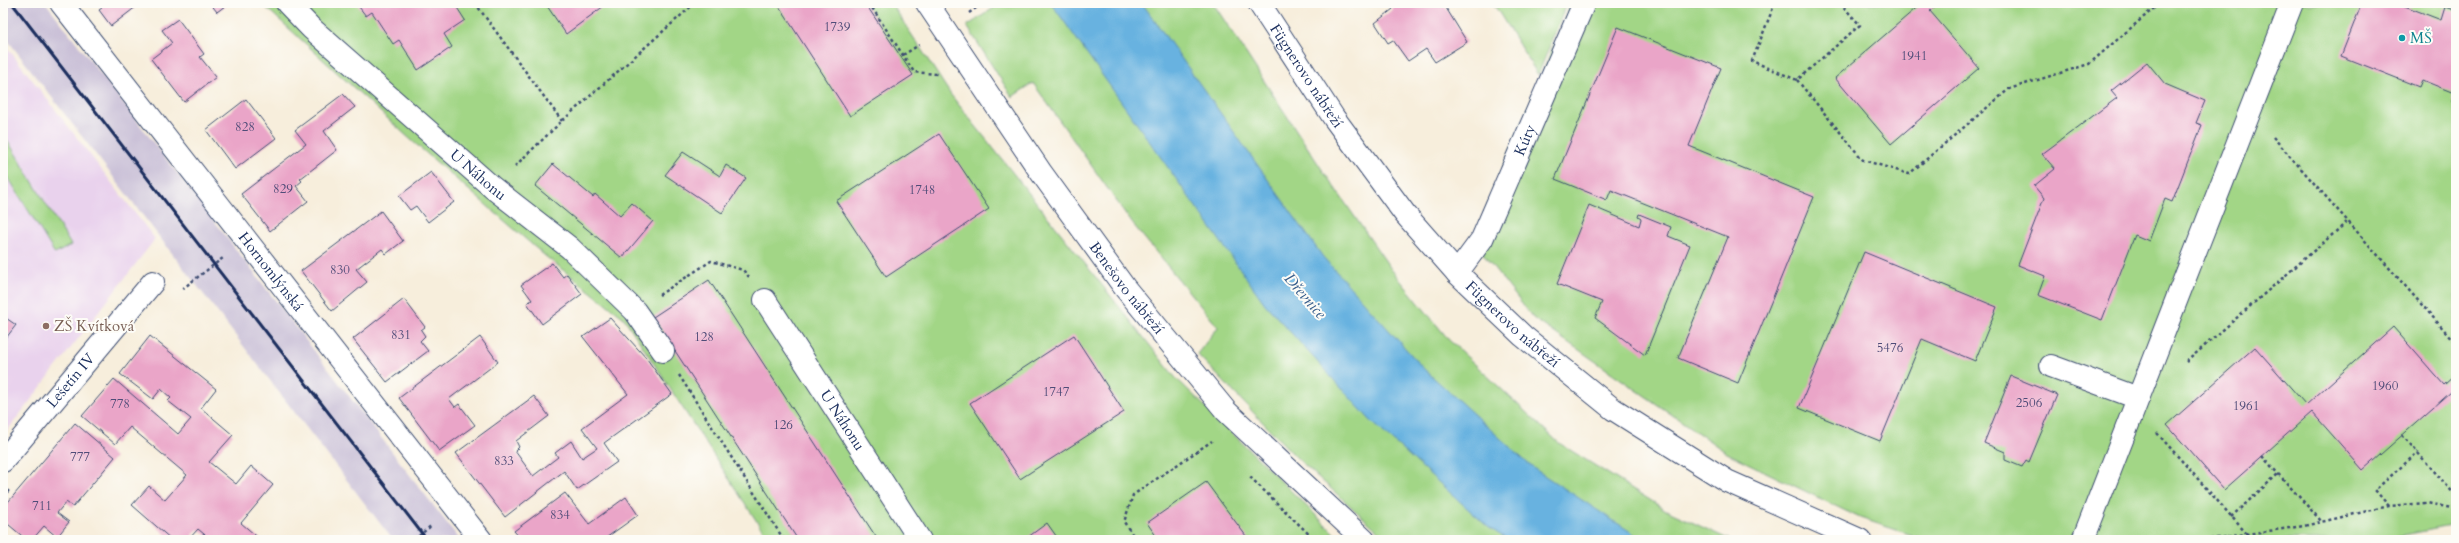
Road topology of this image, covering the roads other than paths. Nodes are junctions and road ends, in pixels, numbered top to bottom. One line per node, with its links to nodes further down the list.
1 (61, 3): 14 (street, Hornomlýnská)
2 (287, 3): 10 (street, U Náhonu)
3 (928, 3): 16 (street, Benešovo nábřeží)
4 (1259, 3): 7 (street, Fügnerovo nábřeží)
5 (1584, 3): 7 (street, Kúty)
6 (2292, 3): 12 (street)
7 (1457, 273): 17 (street, Fügnerovo nábřeží)
8 (153, 282): 13 (street, Lešetín IV)
9 (765, 300): 15 (street, U Náhonu)
10 (663, 351)
11 (2051, 366): 12 (street)
12 (2136, 402): 18 (street)
13 (3, 461)
14 (481, 540)
15 (920, 540)
16 (1364, 540)
17 (1860, 540)
18 (2083, 540)

